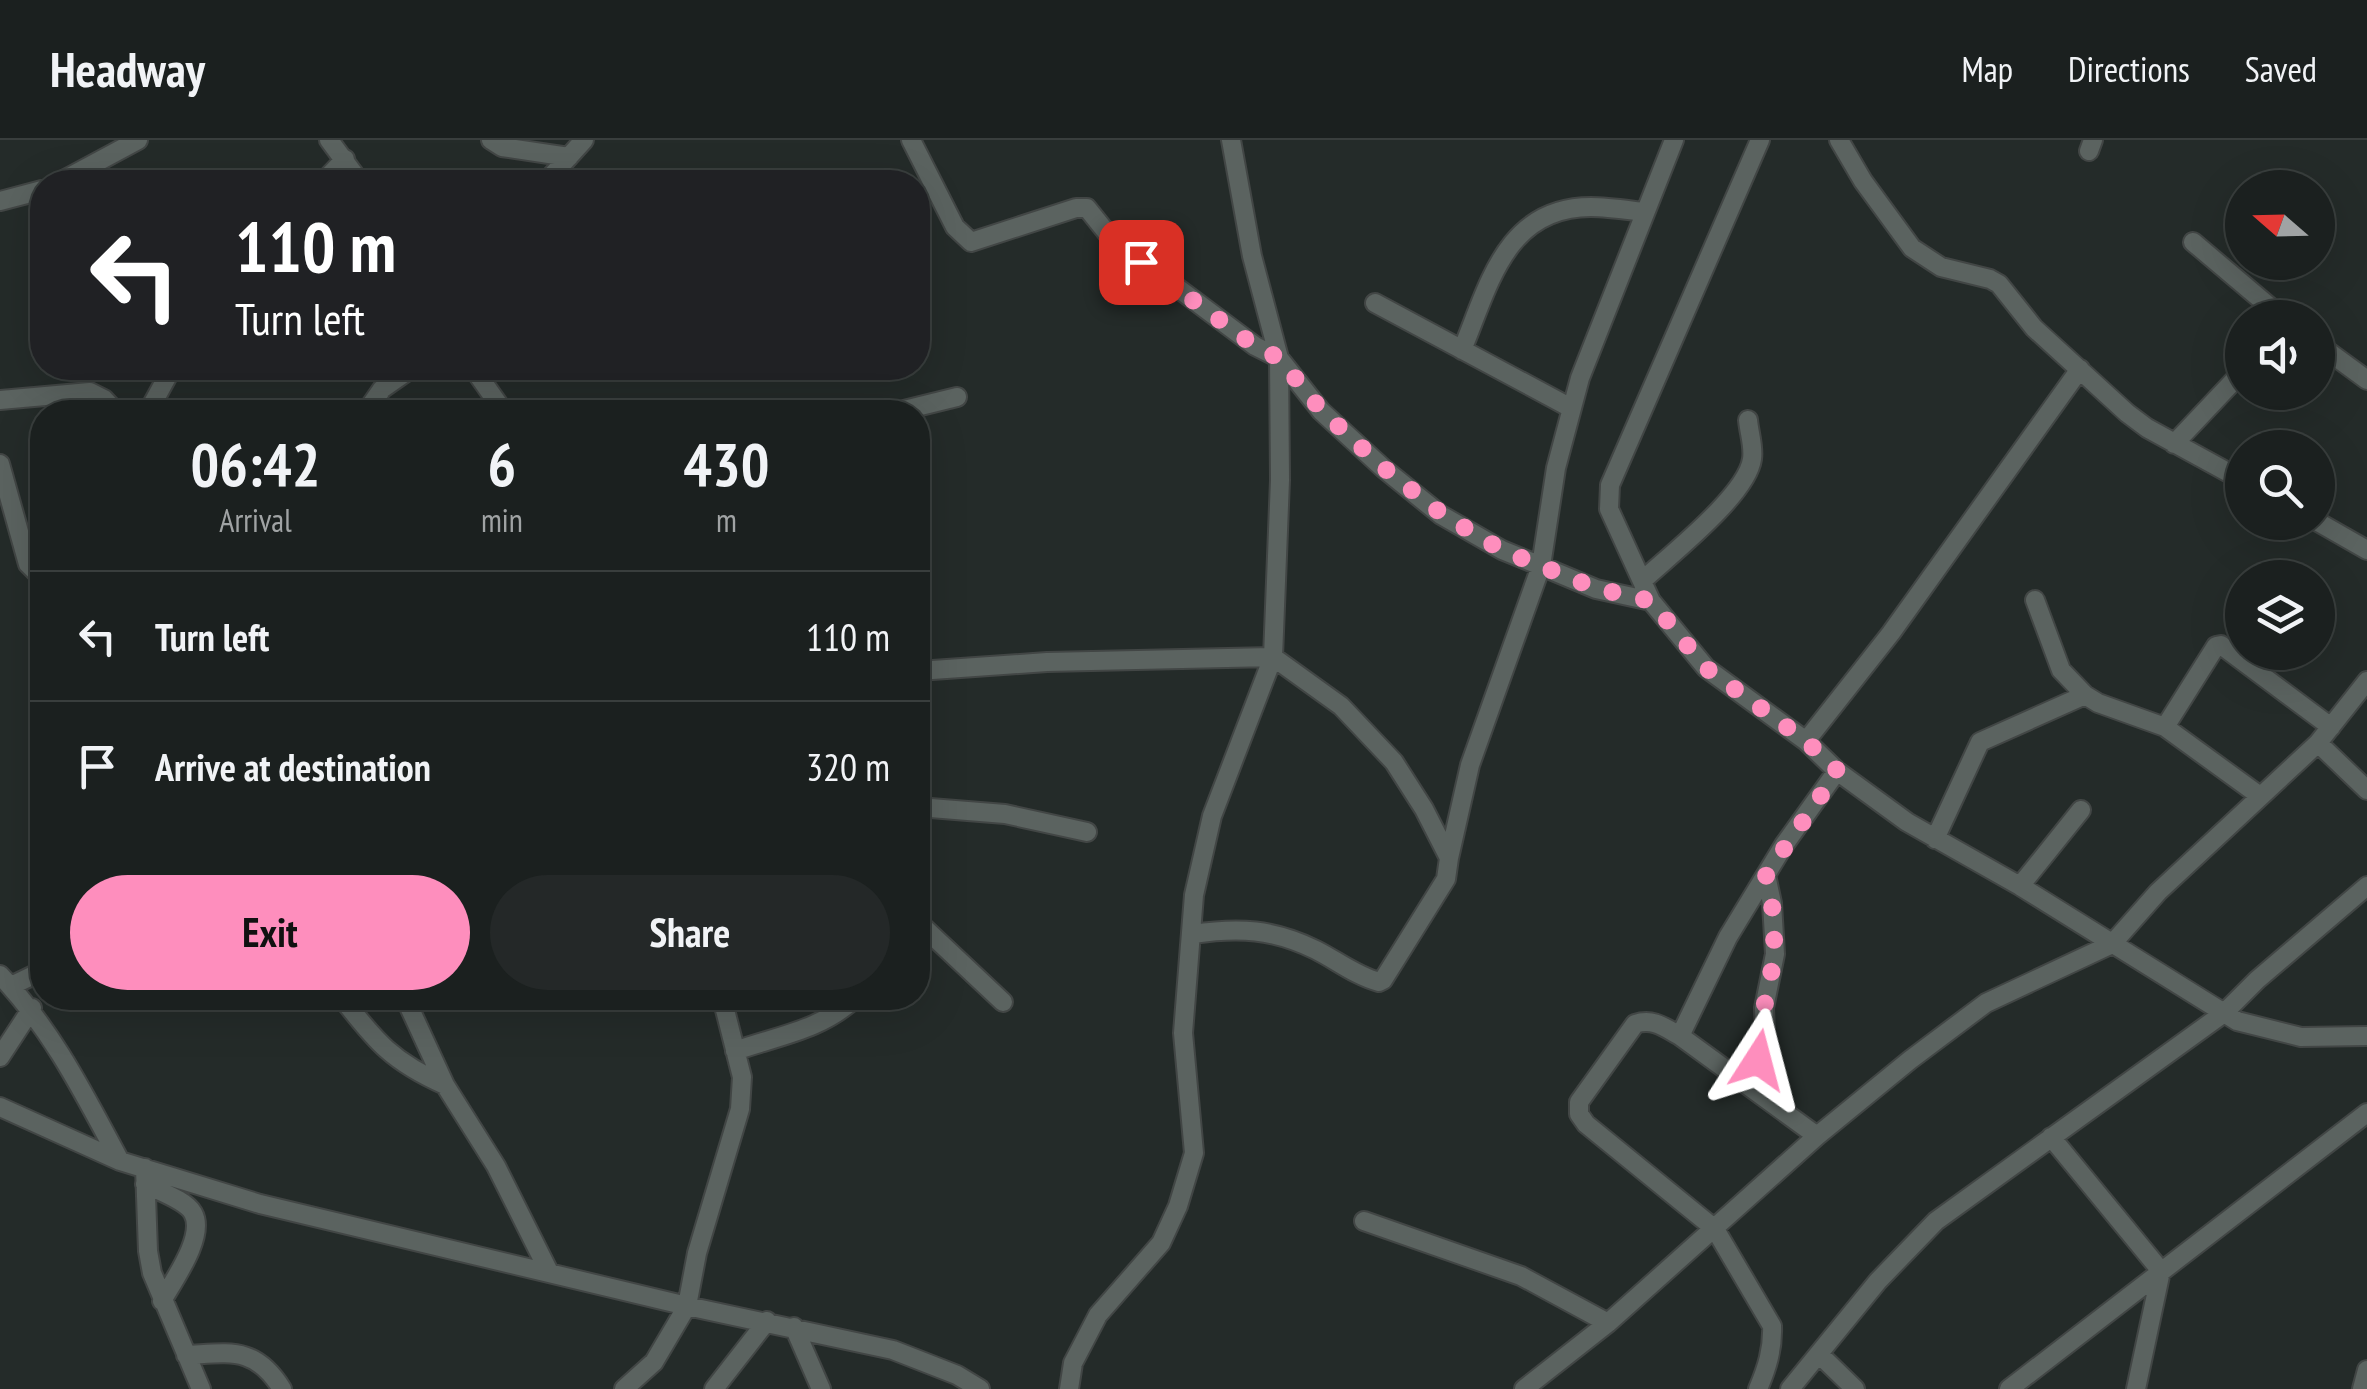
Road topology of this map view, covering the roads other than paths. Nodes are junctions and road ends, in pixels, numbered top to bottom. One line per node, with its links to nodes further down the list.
1 (138, 140): 12 (street)
2 (329, 140): 11 (street)
3 (490, 140): 10 (street)
4 (584, 140): 10 (street)
5 (910, 140): 16 (street)
6 (1231, 140): 26 (street)
7 (1674, 140): 20 (street)
8 (1760, 140): 45 (street)
9 (1839, 140): 27 (street)
10 (569, 157): 15 (street)
11 (344, 159): 13 (street); 14 (street)
12 (82, 170)
13 (334, 170)
14 (352, 170)
15 (557, 170)
16 (925, 170)
17 (930, 180): 26 (street)
18 (30, 193): 19 (street)
19 (0, 200)
20 (1644, 212): 24 (street); 36 (street)
21 (2193, 242): 22 (street)
22 (2262, 300)
23 (1376, 303): 24 (street)
24 (1462, 350): 36 (street)
25 (2335, 356): 29 (street)
26 (1279, 358): 44 (street); 48 (street)
27 (2080, 370): 38 (street); 54 (street)
28 (395, 380): 34 (street)
29 (2367, 380)
30 (2225, 390): 38 (street)
31 (957, 398): 35 (street)
32 (0, 400): 33 (street)
33 (105, 400)
34 (374, 400)
35 (930, 404)
36 (1571, 408): 44 (street)
37 (1748, 420): 45 (street)
38 (2174, 444): 40 (street)
39 (0, 464): 43 (street)
40 (2225, 471)
41 (2335, 532): 42 (street)
42 (2367, 550)
43 (30, 566)
44 (1541, 566): 47 (street); 63 (street)
45 (1642, 581): 47 (street)
46 (2035, 600): 51 (street)
47 (1651, 601): 54 (street)
48 (1273, 657): 49 (street); 63 (street); 67 (street)
49 (930, 670)
50 (2367, 681): 53 (street)
51 (2085, 695): 52 (street); 62 (street)
52 (2165, 727): 53 (street); 58 (street)
53 (2331, 727): 55 (street)
54 (1806, 741): 56 (street)
55 (2318, 743): 57 (street); 58 (street)
56 (1838, 771): 62 (street); 64 (street)
57 (2367, 790)
58 (2260, 796): 69 (street)
59 (930, 808): 61 (street)
60 (2081, 810): 65 (street)
61 (1087, 832)
62 (1935, 839): 65 (street)
63 (1449, 858): 67 (street)
64 (1766, 875): 81 (street); 86 (street)
65 (2020, 886): 69 (street)
66 (2367, 886): 80 (street)
67 (1193, 934): 112 (street)
68 (930, 936): 72 (street)
69 (2112, 944): 80 (street); 89 (street)
70 (30, 974): 71 (street)
71 (5, 981): 73 (street)
72 (1003, 1002)
73 (30, 1006)
74 (31, 1010): 84 (street)
75 (33, 1010): 91 (street)
76 (352, 1010): 85 (street)
77 (411, 1010): 85 (street)
78 (725, 1010): 83 (street)
79 (843, 1010): 83 (street)
80 (2224, 1013): 82 (street); 90 (street)
81 (1680, 1036): 86 (street); 94 (street)
82 (2367, 1036)
83 (734, 1051): 98 (street)
84 (0, 1056)
85 (445, 1085): 95 (street)
86 (1750, 1087): 89 (street)
87 (0, 1107): 91 (street)
88 (2367, 1113): 96 (street)
89 (1817, 1136): 94 (street)
90 (2051, 1137): 96 (street); 103 (street)
91 (120, 1160): 92 (street)
92 (145, 1176): 95 (street); 97 (street); 97 (street)
93 (1364, 1220): 100 (street)
94 (1715, 1230): 100 (street); 114 (street)
95 (548, 1270): 98 (street)
96 (2161, 1272): 117 (street); 118 (street)
97 (162, 1301): 102 (street)
98 (687, 1306): 99 (street); 108 (street)
99 (767, 1321): 101 (street); 109 (street)
100 (1608, 1323): 113 (street)
101 (794, 1327): 105 (street); 110 (street)
102 (186, 1354): 106 (street); 107 (street)
103 (1820, 1355): 115 (street); 116 (street)
104 (2367, 1373): 119 (street)
105 (959, 1382): 111 (street)
106 (201, 1389)
107 (282, 1389)
108 (624, 1389)
109 (714, 1389)
110 (821, 1389)
111 (980, 1389)
112 (1069, 1389)
113 (1524, 1389)
114 (1758, 1389)
115 (1790, 1389)
116 (1855, 1389)
117 (2008, 1389)
118 (2136, 1389)
119 (2362, 1389)

